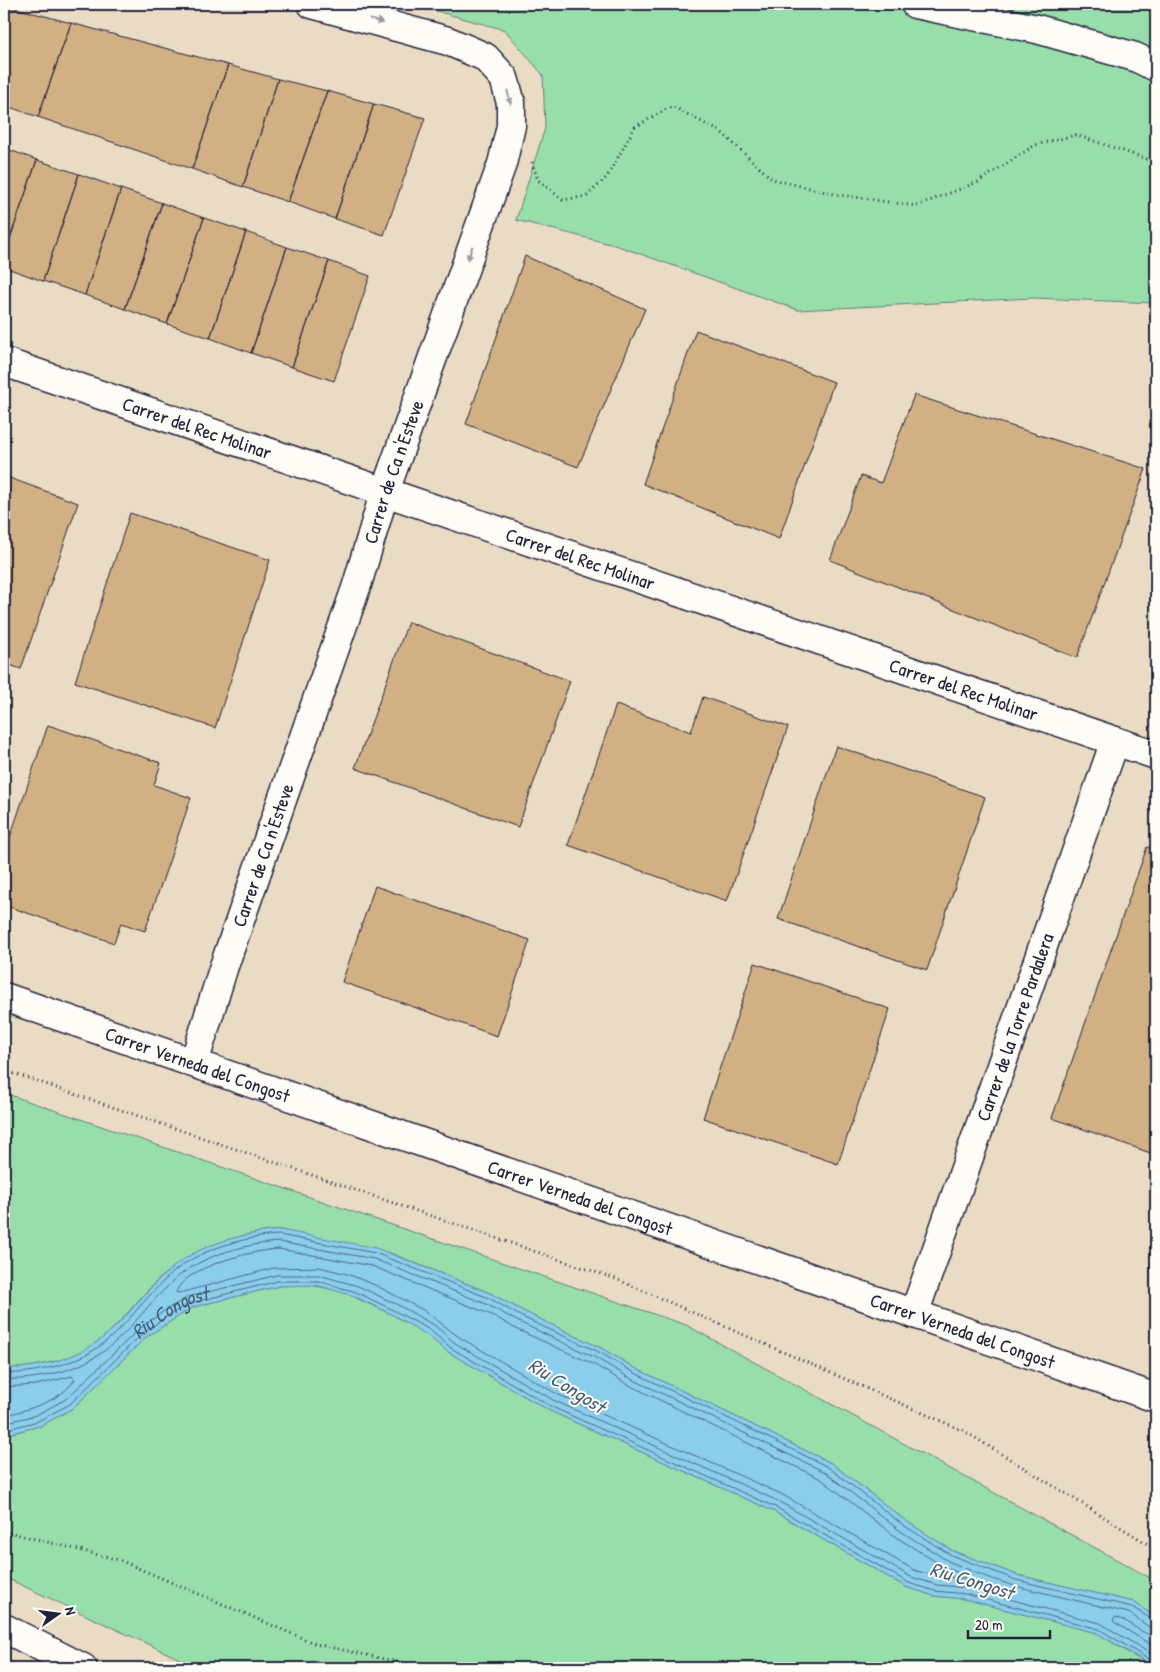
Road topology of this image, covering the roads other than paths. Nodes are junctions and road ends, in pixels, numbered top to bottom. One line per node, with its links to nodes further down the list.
1 (312, 4): 5 (street, Carrer de Ca n'Esteve, one-way to 5)
2 (915, 4): 3 (street)
3 (1156, 67)
4 (4, 362): 5 (street, Carrer del Rec Molinar)
5 (384, 494): 6 (street, Carrer del Rec Molinar); 9 (street, Carrer de Ca n'Esteve)
6 (1115, 741): 7 (street, Carrer del Rec Molinar); 10 (street, Carrer de la Torre Pardalera)
7 (1156, 755)
8 (4, 997): 9 (street, Carrer Verneda del Congost)
9 (194, 1063): 10 (street, Carrer Verneda del Congost)
10 (914, 1314): 11 (street, Carrer Verneda del Congost)
11 (1156, 1398)
12 (4, 1628): 13 (street)
13 (83, 1668)

